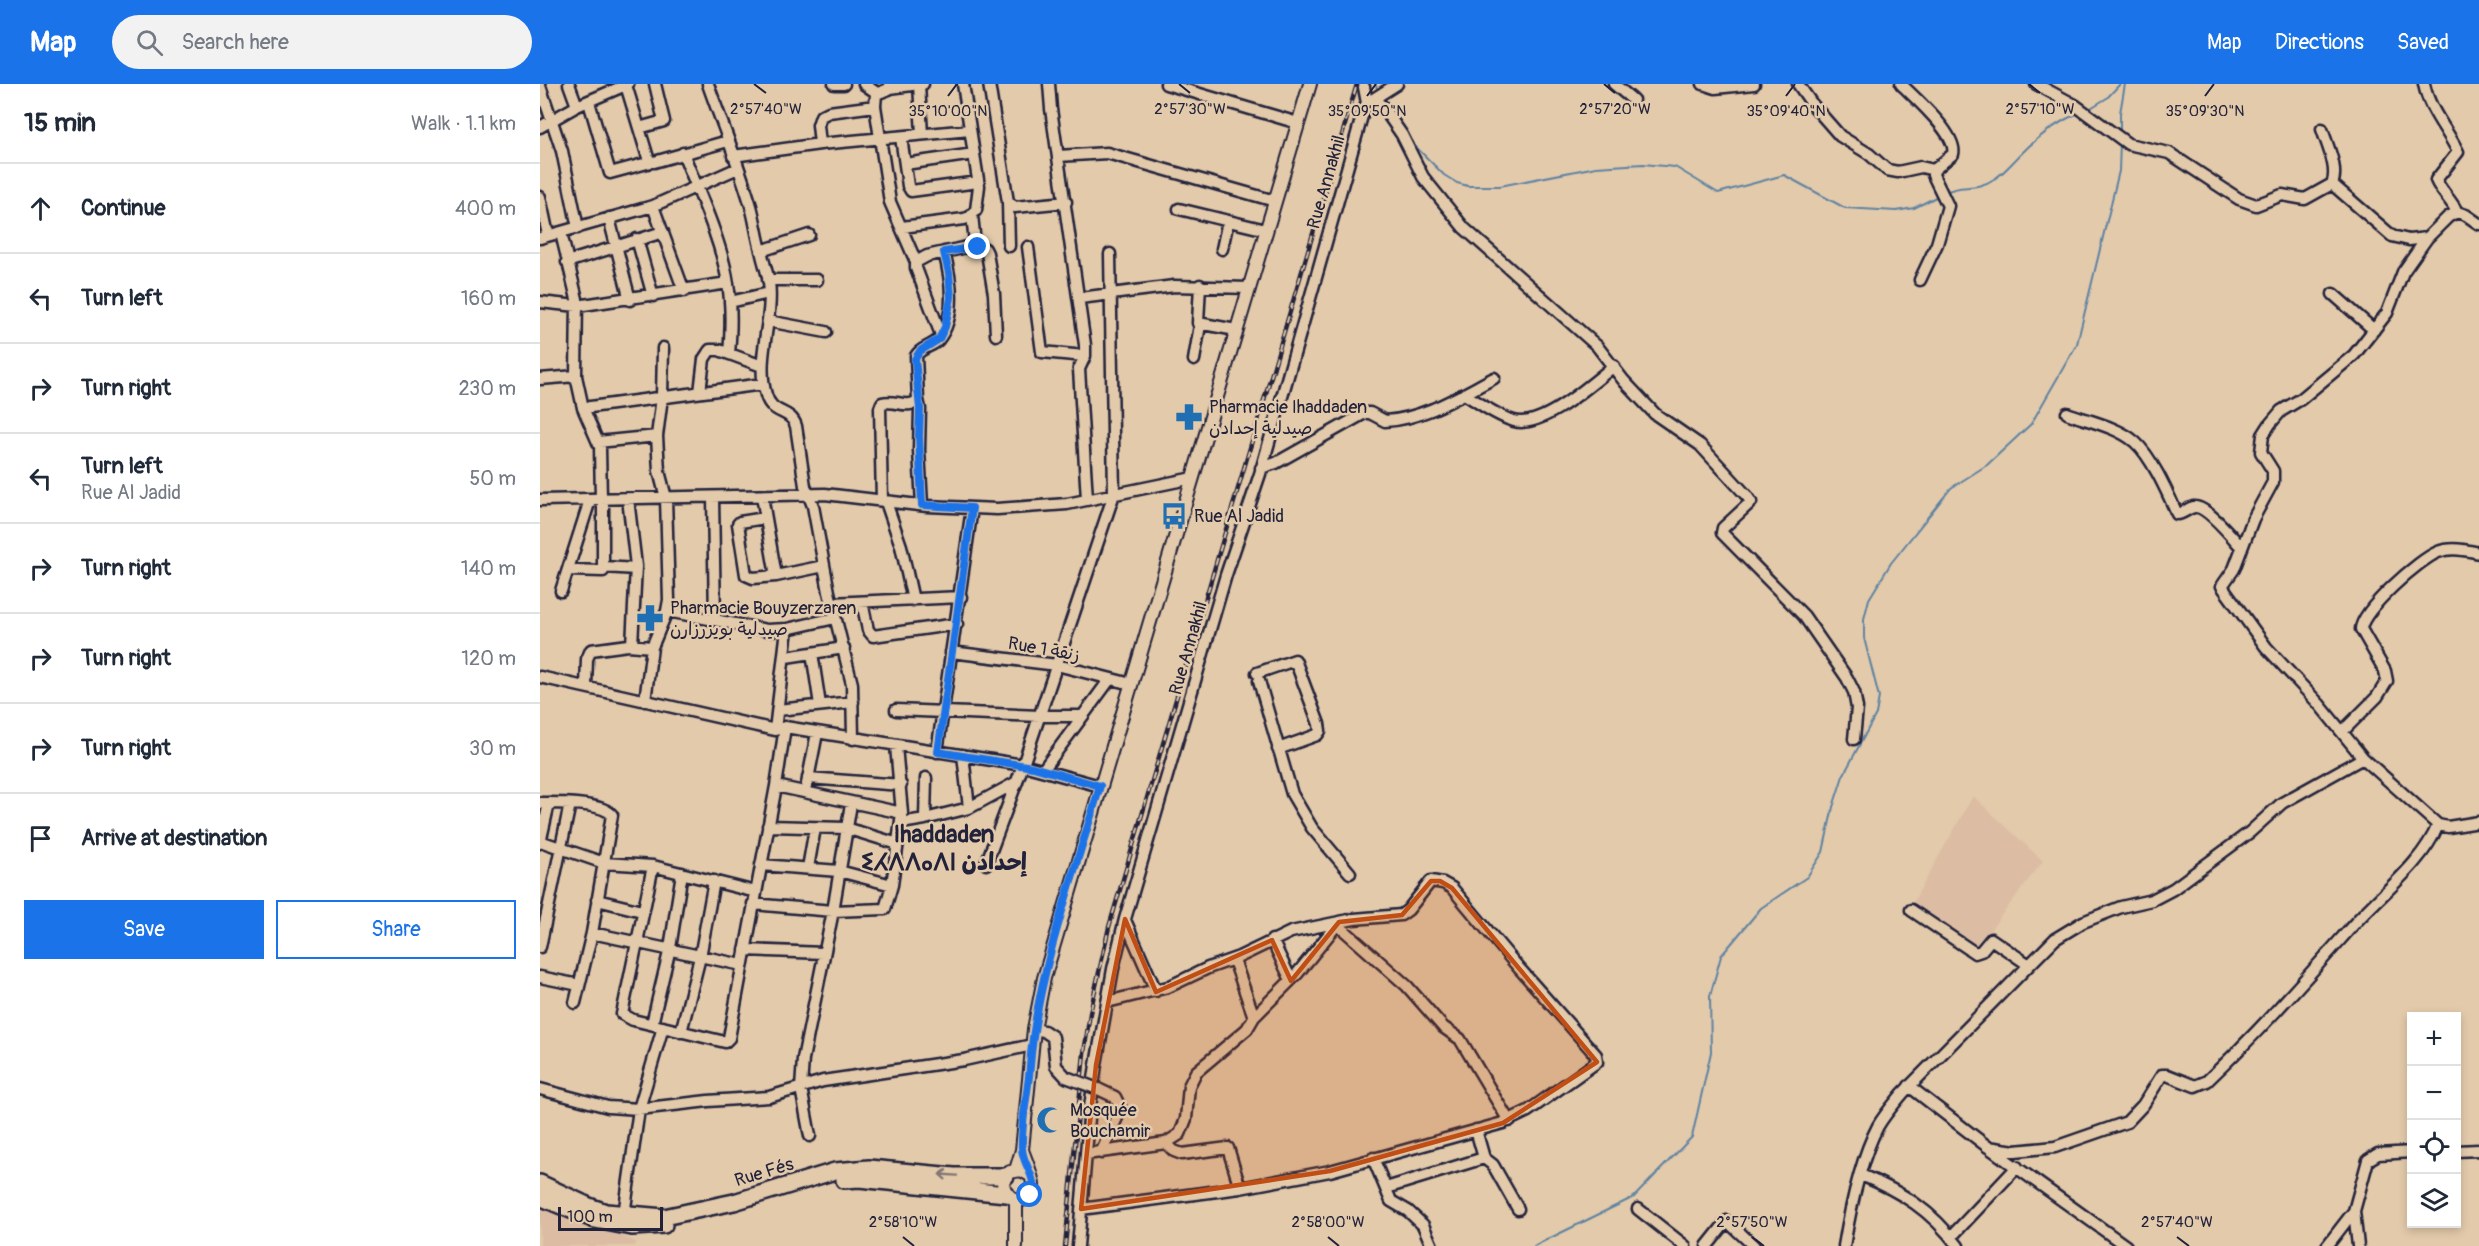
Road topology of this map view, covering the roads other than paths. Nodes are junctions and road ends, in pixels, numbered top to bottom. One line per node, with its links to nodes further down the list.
1 (569, 84): 30 (street)
2 (627, 84): 25 (street); 35 (street)
3 (656, 84): 35 (street)
4 (708, 84): 41 (street)
5 (834, 84): 6 (street)
6 (844, 84)
7 (864, 84): 26 (street)
8 (920, 84): 23 (street); 38 (street)
9 (963, 84): 37 (street)
10 (989, 84): 56 (street)
11 (1049, 84): 46 (street)
12 (1166, 84): 33 (street)
13 (1310, 84): 33 (main road)
14 (1397, 84): 28 (street)
15 (1614, 84): 27 (street)
16 (1702, 84): 17 (street)
17 (1754, 84)
18 (1798, 84): 50 (street)
19 (1901, 84): 50 (street)
20 (2036, 84): 52 (street)
21 (2424, 84): 60 (street)
22 (540, 86): 32 (street)
23 (890, 86): 26 (street)
24 (1364, 87): 28 (street)
25 (603, 89): 29 (street)
26 (877, 93): 31 (street)
27 (1633, 99)
28 (1374, 100): 112 (street); 125 (street, Rue Annakhil)
29 (589, 102): 30 (street); 47 (street)
30 (577, 106): 32 (street)
31 (875, 106): 39 (street); 42 (street)
32 (553, 120): 34 (street); 66 (street)
33 (1298, 123): 55 (main road)
34 (540, 127)
35 (639, 128): 47 (street)
36 (2322, 129): 52 (street)
37 (970, 130): 38 (street); 44 (street)
38 (922, 134): 40 (street)
39 (880, 137): 40 (street); 42 (street); 65 (street)
40 (901, 137): 48 (street)
41 (728, 141): 43 (street); 45 (street)
42 (820, 144): 45 (street)
43 (683, 153): 47 (street); 53 (street)
44 (974, 154): 48 (street); 51 (street)
45 (733, 156): 49 (street)
46 (1058, 156): 55 (street); 57 (street)
47 (651, 162)
48 (905, 164): 51 (street)
49 (738, 168): 53 (street); 79 (street)
50 (1934, 170): 86 (street)
51 (978, 182): 61 (street)
52 (2332, 184): 72 (street)
53 (696, 188): 58 (street); 87 (street)
54 (540, 197): 71 (street)
55 (1275, 201): 67 (main road)
56 (1008, 202): 57 (street); 76 (street)
57 (1066, 202): 95 (street)
58 (653, 206): 62 (street); 68 (street)
59 (1179, 209): 63 (street)
60 (2457, 212): 64 (street); 72 (street)
61 (972, 215): 65 (street); 74 (street)
62 (609, 218): 66 (street); 75 (street)
63 (1228, 221): 67 (street); 78 (street)
64 (2479, 224)
65 (902, 227): 83 (street)
66 (578, 228): 69 (street)
67 (1266, 230): 89 (main road)
68 (663, 232): 73 (street); 90 (street)
69 (561, 233): 71 (street); 82 (street)
70 (809, 235): 79 (street)
71 (544, 236)
72 (2427, 238): 103 (street)
73 (638, 239): 75 (street); 94 (street)
74 (976, 245): 80 (street); 106 (street)
75 (617, 246): 82 (street); 96 (street)
76 (1009, 246)
77 (1028, 247): 109 (street)
78 (1222, 249)
79 (761, 251): 84 (street)
80 (944, 252): 83 (street); 105 (street)
81 (1110, 254): 92 (street)
82 (567, 262): 99 (street)
83 (916, 262): 105 (street)
84 (768, 280): 85 (street); 91 (street)
85 (817, 280)
86 (1920, 280)
87 (728, 283): 90 (street); 98 (street)
88 (1200, 285): 89 (street); 92 (street); 101 (street)
89 (1249, 288): 102 (main road)
90 (684, 291): 94 (street)
91 (769, 293): 98 (street); 100 (street)
92 (1112, 293): 95 (street); 127 (street)
93 (2333, 294): 103 (street)
94 (653, 296): 96 (street)
95 (1080, 298): 109 (street)
96 (630, 300): 99 (street)
97 (540, 302): 99 (street)
98 (730, 302): 108 (street)
99 (577, 306): 113 (street)
100 (768, 321): 104 (street); 111 (street)
101 (1200, 325): 102 (street); 110 (street)
102 (1236, 330): 126 (main road)
103 (2374, 330): 140 (street)
104 (826, 332)
105 (942, 334): 120 (street)
106 (996, 335)
107 (663, 348): 119 (street)
108 (729, 354): 111 (street); 117 (street)
109 (1085, 356): 135 (street)
110 (1194, 360)
111 (762, 366): 116 (street)
112 (1614, 366): 118 (street); 180 (street)
113 (576, 376): 115 (street); 121 (street)
114 (1494, 378): 118 (street)
115 (540, 379)
116 (763, 384): 117 (street); 129 (street)
117 (700, 392): 119 (street)
118 (1464, 394): 125 (street)
119 (662, 397): 121 (street); 123 (street)
120 (918, 400): 136 (street); 137 (street)
121 (583, 408): 124 (street)
122 (2067, 414): 140 (street)
123 (657, 436): 124 (street); 131 (street)
124 (598, 442): 134 (street)
125 (1261, 468): 226 (street, Rue Annakhil)
126 (1194, 478): 127 (street); 166 (main road)
127 (1114, 494): 135 (street); 163 (street)
128 (762, 495): 129 (street); 130 (street); 139 (street)
129 (809, 495): 136 (street); 142 (street)
130 (713, 497): 131 (street); 154 (street)
131 (666, 498): 132 (street); 152 (street)
132 (628, 499): 134 (street); 144 (street)
133 (540, 500): 134 (street)
134 (598, 500): 143 (street); 145 (street)
135 (1087, 500): 138 (street)
136 (884, 502): 137 (street); 149 (street)
137 (922, 505): 138 (street)
138 (972, 508): 148 (street)
139 (765, 518): 146 (street); 146 (street)
140 (2242, 548): 177 (street)
141 (2479, 553): 177 (street)
142 (824, 566): 146 (street); 151 (street)
143 (604, 567): 144 (street); 145 (street)
144 (636, 569): 157 (street)
145 (569, 570): 147 (street)
146 (776, 576)
147 (561, 591)
148 (961, 597): 149 (street); 155 (street)
149 (913, 600): 150 (street)
150 (862, 602): 151 (street); 155 (street)
151 (831, 603): 153 (street)
152 (667, 611): 154 (street); 158 (street)
153 (836, 618): 156 (street); 159 (street)
154 (715, 620): 156 (street)
155 (957, 624): 160 (street)
156 (788, 629): 162 (street)
157 (632, 645): 158 (street); 167 (street)
158 (652, 647): 168 (street)
159 (844, 648): 161 (street); 169 (street)
160 (951, 652): 163 (street, Rue 1 زنقة); 173 (street)
161 (812, 653): 162 (street); 170 (street)
162 (786, 657): 171 (street)
163 (1057, 665): 165 (street, Rue 1 زنقة); 174 (street)
164 (540, 677): 167 (street)
165 (1110, 679): 166 (street, Rue 1 زنقة); 175 (street)
166 (1131, 684): 194 (main road)
167 (586, 687): 168 (street)
168 (645, 701): 176 (street)
169 (853, 702): 170 (street); 179 (street)
170 (820, 705): 171 (street)
171 (778, 710): 176 (street)
172 (896, 710): 173 (street)
173 (942, 711): 174 (street); 183 (street)
174 (1040, 716): 175 (street); 186 (street)
175 (1082, 716): 187 (street)
176 (780, 728): 178 (street); 193 (street)
177 (2342, 732): 185 (street)
178 (817, 733): 179 (street); 188 (street)
179 (853, 739): 181 (street)
180 (1854, 739)
181 (896, 746): 183 (street); 192 (street)
182 (1278, 749): 182 (street); 217 (street)
183 (938, 752): 184 (street)
184 (963, 755): 186 (street); 199 (street)
185 (2362, 758): 203 (street); 238 (street)
186 (1023, 765): 187 (street); 191 (street)
187 (1043, 770): 194 (street)
188 (808, 778): 190 (street); 195 (street)
189 (926, 778): 201 (street)
190 (842, 780): 192 (street); 197 (street)
191 (1017, 782): 199 (street); 211 (street)
192 (901, 785): 200 (street)
193 (776, 786): 195 (street); 204 (street)
194 (1100, 786): 247 (main road)
195 (805, 793): 197 (street)
196 (544, 803): 198 (street); 207 (street)
197 (846, 803): 200 (street); 206 (street)
198 (570, 804): 209 (street); 210 (street)
199 (969, 808): 201 (street)
200 (902, 818): 201 (street); 208 (street)
201 (925, 819)
202 (2479, 822): 203 (street)
203 (2438, 825): 258 (street)
204 (768, 826): 205 (street); 212 (street)
205 (815, 828): 206 (street); 214 (street)
206 (846, 828): 208 (street); 215 (street)
207 (540, 842): 209 (street)
208 (898, 844): 219 (street)
209 (561, 847): 210 (street); 231 (street)
210 (604, 863): 213 (street); 221 (street)
211 (986, 864)
212 (761, 865): 214 (street); 220 (street)
213 (653, 866): 216 (street); 224 (street)
214 (808, 868): 215 (street)
215 (840, 871): 219 (street); 225 (street)
216 (682, 873): 218 (street); 232 (street)
217 (1350, 873)
218 (714, 881): 220 (street); 235 (street)
219 (892, 885): 225 (street)
220 (756, 892): 222 (street)
221 (597, 900): 224 (street); 228 (street)
222 (753, 904): 225 (street); 233 (street)
223 (1911, 910): 238 (street)
224 (642, 911): 230 (street)
225 (833, 911): 234 (street)
226 (1125, 919): 242 (street); 243 (street, Rue Annakhil)
227 (1338, 923): 229 (street); 240 (street); 254 (street); 254 (street)
228 (592, 933): 230 (street); 241 (street)
229 (1272, 940): 236 (street); 240 (street)
230 (636, 941): 232 (street); 246 (street)
231 (540, 947)
232 (670, 948): 235 (street); 246 (street)
233 (745, 950): 234 (street); 237 (street)
234 (824, 953): 251 (street)
235 (700, 957): 237 (street); 248 (street)
236 (1234, 960): 242 (street); 245 (street)
237 (742, 965): 248 (street)
238 (2029, 965): 250 (street)
239 (540, 977): 241 (street)
240 (1291, 980): 245 (street)
241 (579, 985): 244 (street)
242 (1156, 991): 243 (street)
243 (1107, 1002): 264 (street, Rue Annakhil)
244 (575, 1004)
245 (1254, 1017): 257 (street)
246 (657, 1025): 248 (street); 253 (street)
247 (1034, 1029): 249 (main road); 263 (street, bridge)
248 (681, 1032)
249 (1032, 1045): 251 (street); 259 (main road)
250 (1909, 1086): 258 (street); 270 (street)
251 (801, 1088): 253 (street); 256 (street)
252 (540, 1089): 253 (street)
253 (639, 1109): 280 (street)
254 (1509, 1121): 255 (street)
255 (1476, 1130): 265 (street); 266 (street)
256 (810, 1136)
257 (1166, 1143): 263 (street); 272 (street)
258 (1988, 1147): 267 (street)
259 (1022, 1150): 268 (main road); 269 (main road)
260 (2479, 1150): 261 (street)
261 (2461, 1151)
262 (2407, 1152): 279 (street)
263 (1101, 1153): 264 (street)
264 (1086, 1154): 276 (street, Rue Annakhil)
265 (1373, 1158): 272 (street); 273 (street)
266 (1484, 1158): 273 (street); 277 (street)
267 (2017, 1167): 281 (street); 282 (street)
268 (1011, 1173): 269 (main road, Rue Fés); 275 (main road); 280 (highway, Rue Fés, one-way to 280)
269 (1030, 1175): 275 (main road)
270 (1861, 1175): 281 (street); 289 (street)
271 (540, 1183): 280 (highway, Rue Fés)
272 (1240, 1188): 276 (street)
273 (1386, 1188): 285 (street)
274 (540, 1197): 275 (highway, Rue Fés)
275 (1016, 1198): 283 (main road)
276 (1081, 1209): 284 (street, Rue Annakhil)
277 (1518, 1209)
278 (1638, 1209): 286 (street)
279 (2354, 1211): 291 (street); 292 (street)
280 (624, 1215)
281 (1951, 1237): 290 (street)
282 (2118, 1244)
283 (1016, 1246)
284 (1078, 1246)
285 (1432, 1246)
286 (1685, 1246)
287 (1707, 1246): 288 (street)
288 (1754, 1246)
289 (1844, 1246)
290 (1958, 1246)
291 (2327, 1246)
292 (2358, 1246)

